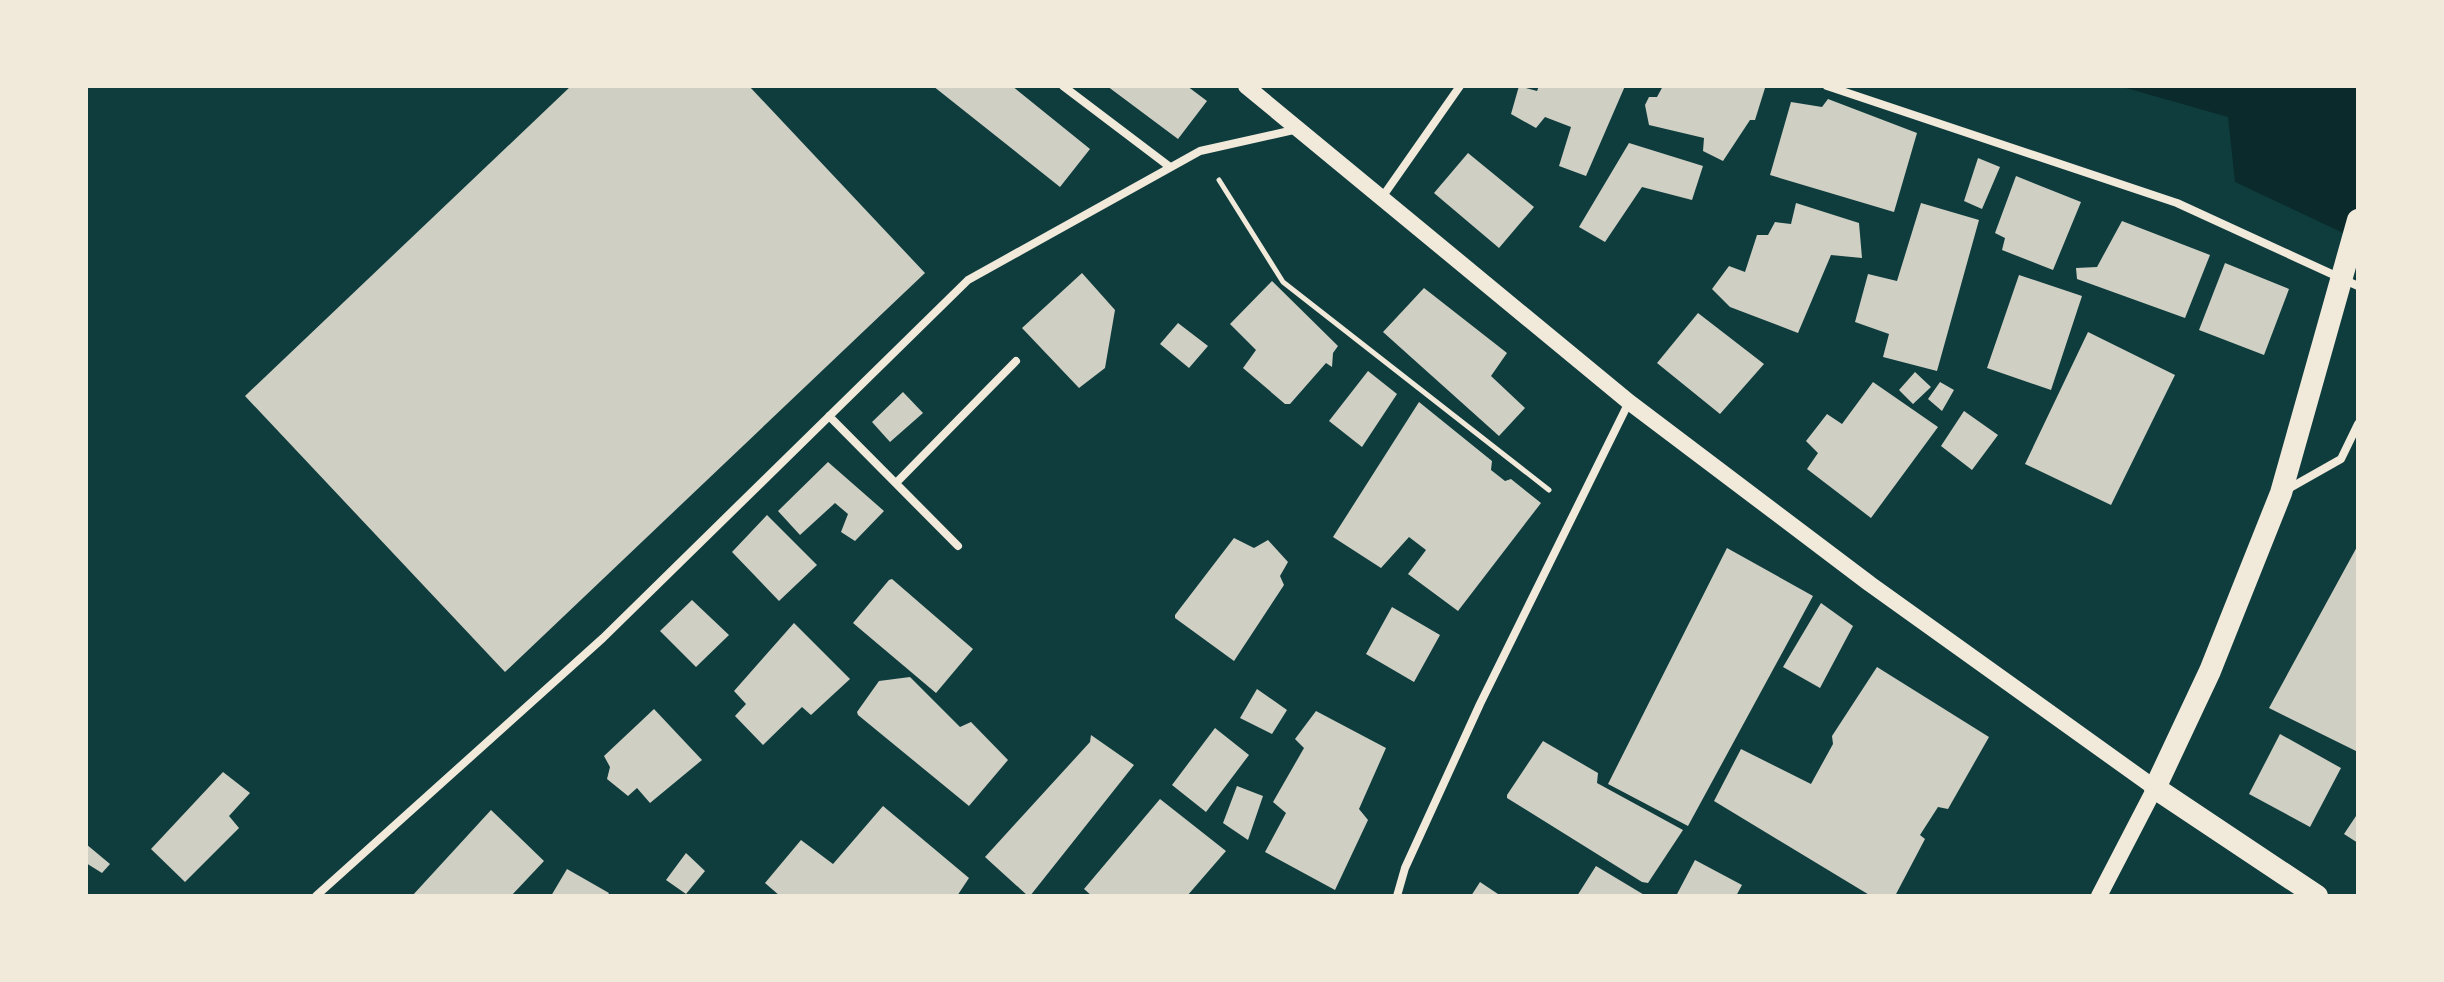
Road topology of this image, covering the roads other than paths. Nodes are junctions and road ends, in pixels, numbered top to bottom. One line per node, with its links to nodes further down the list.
1 (1063, 86): 6 (street)
2 (1246, 86): 5 (main road)
3 (1460, 86): 7 (street)
4 (1827, 86): 9 (street)
5 (1300, 129): 6 (street); 7 (main road)
6 (1170, 167): 12 (street)
7 (1383, 196): 11 (main road)
8 (2358, 220): 9 (highway)
9 (2349, 276): 15 (highway)
10 (1016, 361): 14 (street)
11 (1629, 402): 17 (main road); 19 (street)
12 (829, 416): 14 (street); 18 (street)
13 (2358, 424): 15 (street)
14 (896, 483): 16 (street)
15 (2281, 493): 17 (highway)
16 (958, 546)
17 (2155, 788): 20 (main road); 21 (highway)
18 (316, 896)
19 (1397, 896)
20 (2099, 896)
21 (2317, 896)

